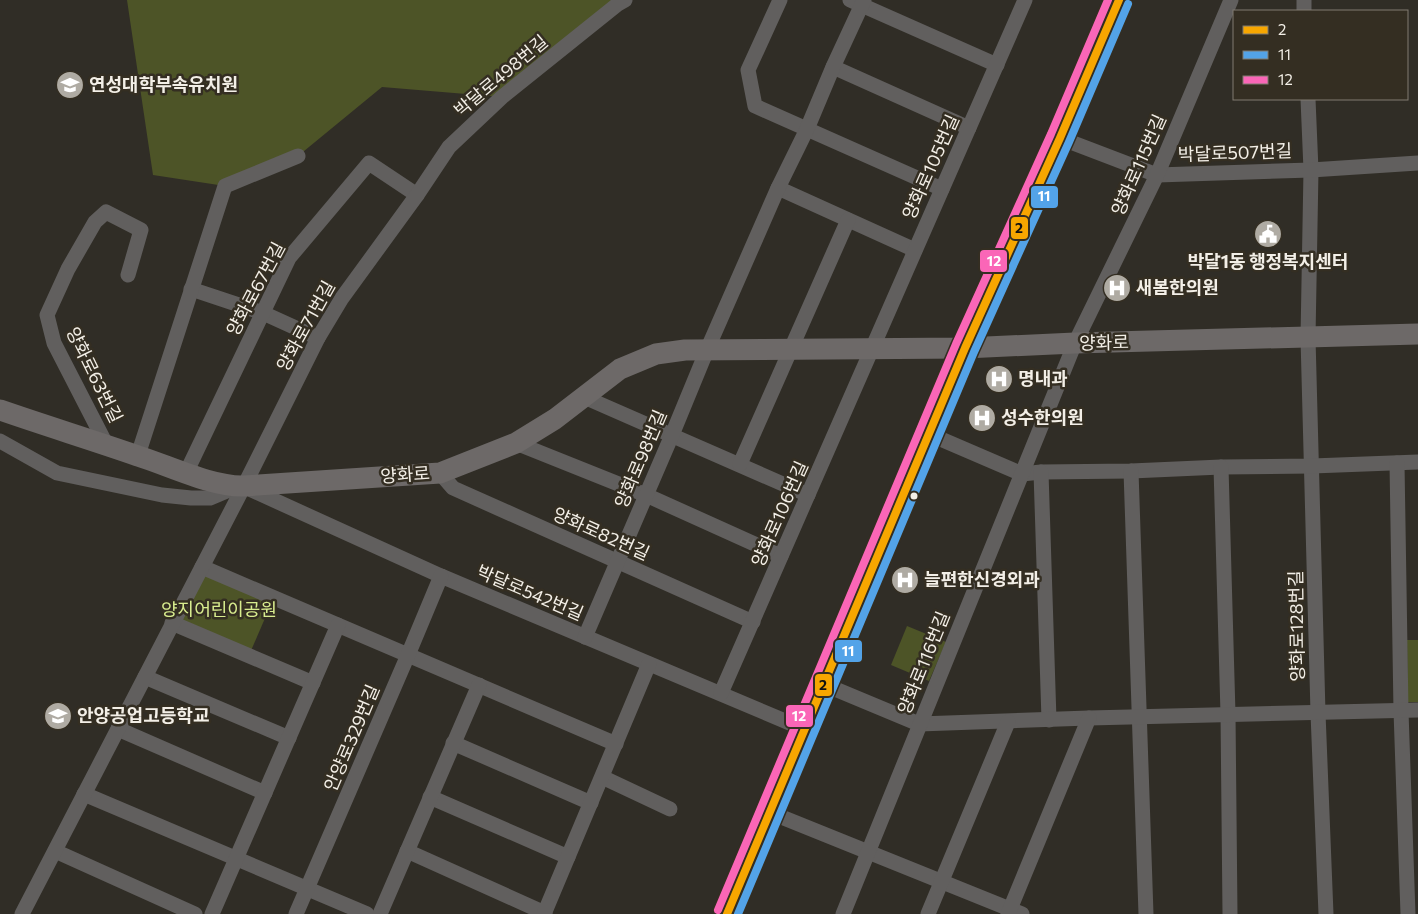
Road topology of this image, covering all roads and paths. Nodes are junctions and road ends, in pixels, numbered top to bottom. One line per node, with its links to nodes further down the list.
1 (625, 0): 19 (street, 박달로498번길)
2 (780, 0): 11 (street)
3 (1118, 0): 12 (street)
4 (1231, 0): 16 (street, 양화로115번길)
5 (858, 2): 7 (street); 8 (street, 양화로98번길)
6 (1020, 2): 7 (street, 양화로105번길)
7 (997, 65): 10 (street, 양화로105번길)
8 (833, 67): 10 (street); 11 (street, 양화로98번길)
9 (1308, 100): 15 (street, 양화로128번길)
10 (969, 128): 18 (street, 양화로105번길)
11 (806, 129): 17 (street, 양화로98번길); 18 (street)
12 (1060, 138): 16 (street, 박달로507번길); 29 (street)
13 (298, 156): 23 (street)
14 (1418, 163): 15 (street, 박달로507번길)
15 (1311, 170): 16 (street, 박달로507번길); 27 (street, 양화로128번길)
16 (1157, 174): 28 (street, 양화로115번길)
17 (778, 188): 20 (street); 31 (street, 양화로98번길)
18 (942, 189): 21 (street, 양화로105번길)
19 (418, 195): 24 (street, 양화로67번길); 26 (street, 양화로71번길)
20 (848, 220): 21 (street); 32 (street)
21 (915, 250): 30 (street, 양화로105번길)
22 (128, 275): 39 (street, 양화로63번길)
23 (191, 289): 24 (street); 40 (street)
24 (263, 313): 26 (street); 48 (street, 양화로67번길)
25 (1418, 334): 27 (street, 양화로)
26 (318, 338): 51 (street, 양화로71번길)
27 (1308, 338): 28 (street, 양화로); 44 (street, 양화로128번길)
28 (1075, 343): 29 (street, 양화로); 50 (street, 양화로116번길)
29 (965, 348): 30 (street, 양화로); 35 (street)
30 (872, 349): 32 (street, 양화로); 53 (street, 양화로106번길)
31 (707, 350): 32 (street, 양화로); 33 (street, 양화로); 36 (street, 양화로98번길)
32 (791, 350): 43 (street)
33 (584, 397): 36 (street); 38 (street, 양화로)
34 (0, 410): 39 (street, 양화로)
35 (929, 434): 50 (street); 66 (street)
36 (672, 435): 43 (street); 52 (street, 양화로98번길)
37 (0, 441): 51 (street)
38 (516, 443): 49 (street, 양화로); 52 (street)
39 (108, 446): 40 (street, 양화로)
40 (138, 456): 48 (street, 양화로)
41 (1418, 462): 42 (street)
42 (1397, 463): 44 (street); 70 (street)
43 (740, 464): 53 (street)
44 (1312, 466): 45 (street); 71 (street, 양화로128번길)
45 (1221, 467): 46 (street); 72 (street)
46 (1131, 471): 47 (street); 73 (street)
47 (1041, 472): 50 (street); 75 (street)
48 (186, 473): 51 (street, 양화로)
49 (440, 473): 51 (street, 양화로); 55 (street, 양화로82번길)
50 (1022, 474): 77 (street, 양화로116번길)
51 (240, 486): 56 (street, 양화로71번길); 57 (street, 박달로542번길)
52 (646, 495): 54 (street); 55 (street, 양화로98번길)
53 (808, 495): 54 (street, 양화로106번길)
54 (781, 556): 58 (street, 양화로106번길)
55 (617, 562): 58 (street, 양화로82번길); 61 (street, 양화로98번길)
56 (202, 567): 59 (street, 양화로71번길); 60 (street)
57 (441, 576): 61 (street, 박달로542번길); 62 (street, 안양로329번길)
58 (752, 622): 68 (street, 양화로106번길)
59 (172, 623): 64 (street, 양화로71번길); 65 (street)
60 (338, 625): 62 (street); 65 (street)
61 (585, 637): 63 (street, 박달로542번길)
62 (408, 655): 67 (street); 96 (street, 안양로329번길)
63 (650, 664): 68 (street, 박달로542번길); 82 (street)
64 (145, 677): 78 (street, 양화로71번길); 80 (street)
65 (313, 683): 80 (street)
66 (823, 684): 77 (street); 79 (street)
67 (479, 685): 81 (street); 82 (street)
68 (721, 693): 79 (street, 박달로542번길)
69 (1418, 710): 70 (street)
70 (1401, 711): 71 (street); 111 (street)
71 (1318, 713): 72 (street); 110 (street, 양화로128번길)
72 (1228, 714): 73 (street); 109 (street)
73 (1139, 717): 74 (street); 108 (street)
74 (1089, 718): 75 (street); 97 (street)
75 (1049, 720): 76 (street)
76 (1008, 722): 77 (street); 95 (street)
77 (919, 724): 92 (street, 양화로116번길)
78 (118, 729): 84 (street); 85 (street, 양화로71번길)
79 (804, 729): 89 (street)
80 (289, 738): 84 (street)
81 (453, 744): 86 (street); 87 (street)
82 (616, 744): 83 (street)
83 (602, 777): 87 (street); 88 (street)
84 (265, 793): 94 (street)
85 (84, 794): 90 (street, 양화로71번길); 94 (street)
86 (430, 797): 91 (street); 93 (street)
87 (591, 803): 93 (street)
88 (670, 808)
89 (769, 812): 92 (street); 105 (street)
90 (56, 851): 99 (street, 양화로71번길); 100 (street)
91 (407, 851): 98 (street); 104 (street)
92 (868, 852): 95 (street); 106 (street, 양화로116번길)
93 (568, 857): 98 (street)
94 (236, 859): 96 (street); 101 (street)
95 (941, 881): 97 (street); 107 (street)
96 (307, 889): 102 (street, 안양로329번길); 103 (street)
97 (1014, 912)
98 (544, 913)
99 (24, 914)
100 (196, 914)
101 (212, 914)
102 (296, 914)
103 (367, 914)
104 (380, 914)
105 (727, 914)
106 (843, 914)
107 (928, 914)
108 (1146, 914)
109 (1230, 914)
110 (1326, 914)
111 (1408, 914)

